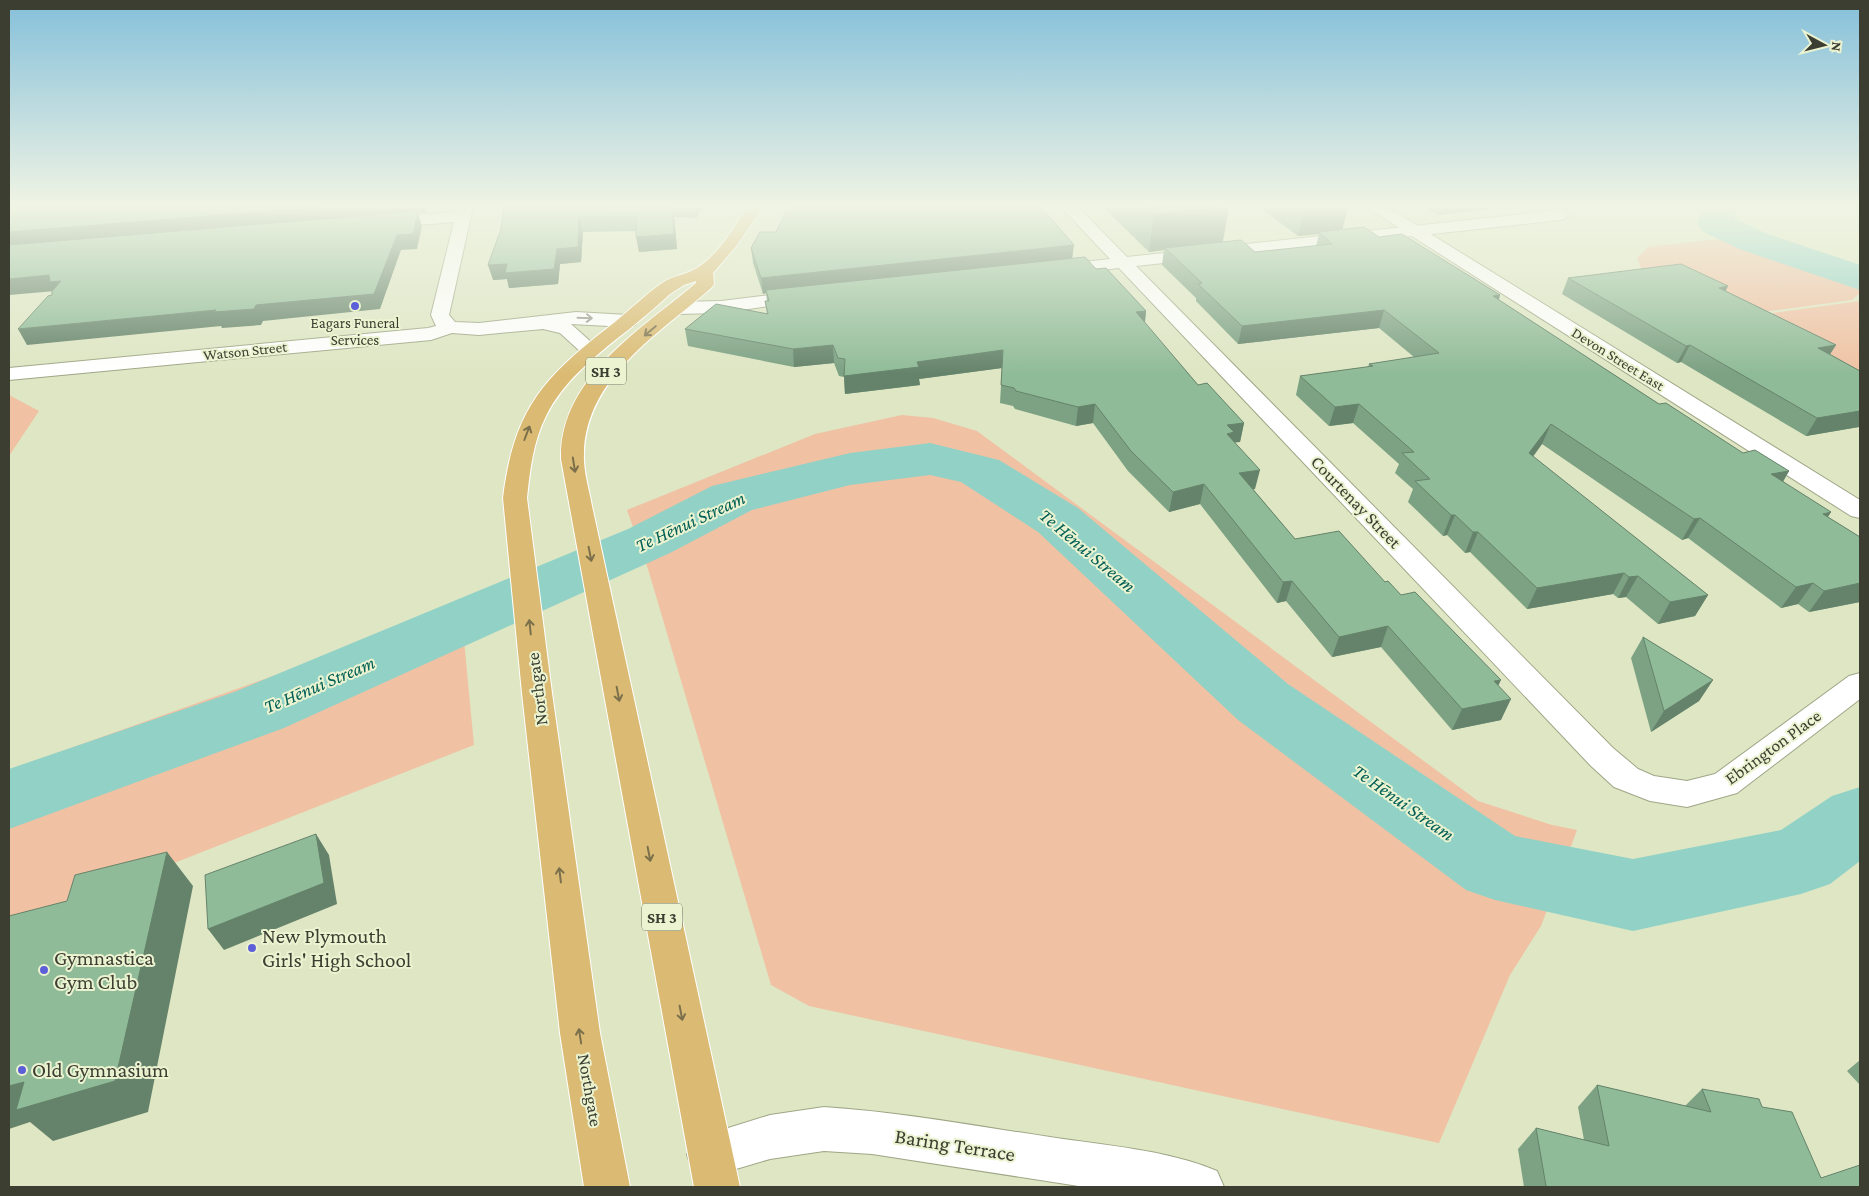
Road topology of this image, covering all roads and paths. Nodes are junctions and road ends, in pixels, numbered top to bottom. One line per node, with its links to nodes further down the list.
1 (452, 263): 12 (street)
2 (716, 263): 6 (highway, Northgate / SH 3)
3 (1123, 263): 5 (street); 17 (street, Courtenay Street)
4 (1466, 263): 15 (street, Devon Street East)
5 (1035, 272)
6 (704, 278): 8 (street); 9 (highway, Northgate / SH 3); 10 (highway, Northgate / SH 3)
7 (818, 295): 8 (street)
8 (759, 301): 9 (street)
9 (677, 308): 18 (highway, Northgate / SH 3, one-way to 18)
10 (628, 321): 11 (street, one-way to 10); 13 (highway, Northgate / SH 3)
11 (543, 323): 12 (street, Watson Street); 13 (street, Watson Street)
12 (450, 327): 14 (street, Watson Street)
13 (590, 350): 19 (highway, Northgate / SH 3, one-way to 13)
14 (9, 374)
15 (1860, 511)
16 (1860, 684): 17 (street, Ebrington Place)
17 (1650, 788)
18 (713, 1171): 20 (street, Baring Terrace)
19 (607, 1187)
20 (1201, 1187)

